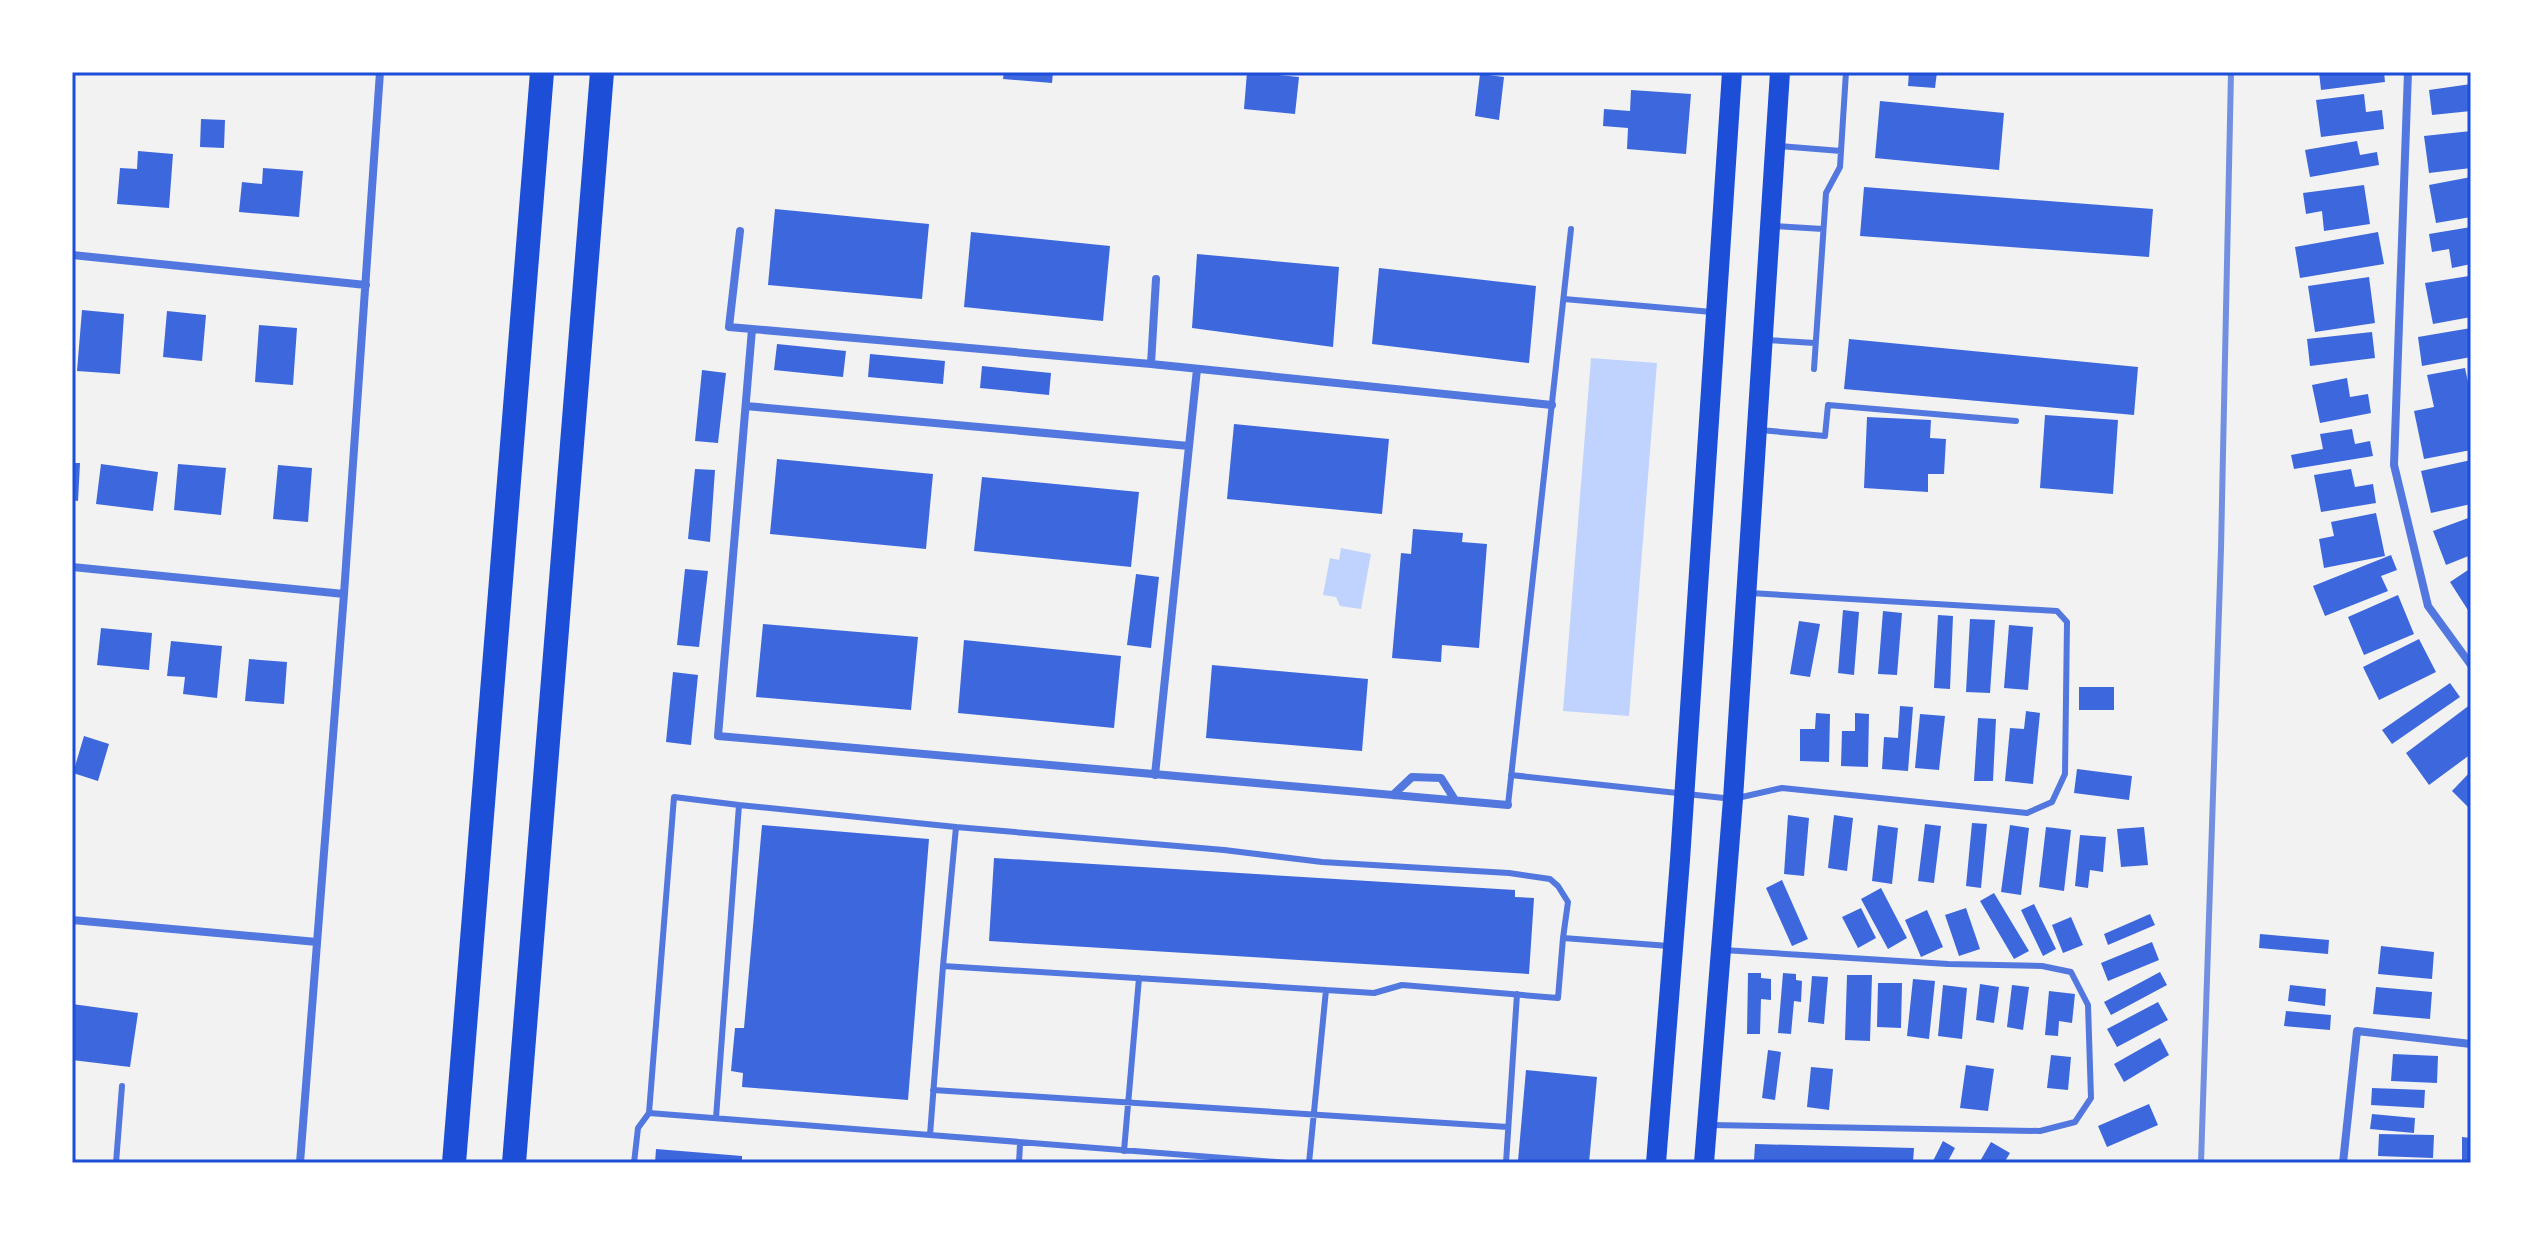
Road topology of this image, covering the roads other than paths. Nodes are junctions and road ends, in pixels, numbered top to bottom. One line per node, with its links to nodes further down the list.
1 (380, 72): 16 (street)
2 (542, 72): 67 (highway)
3 (602, 72): 68 (highway)
4 (1732, 72): 18 (main road)
5 (1780, 72): 8 (main road)
6 (1846, 72): 9 (lane)
7 (2408, 72): 33 (street)
8 (1775, 146): 9 (lane); 10 (main road)
9 (1841, 151): 12 (lane)
10 (1770, 226): 12 (lane); 20 (main road)
11 (1571, 229): 17 (lane)
12 (1823, 229): 21 (lane)
13 (740, 231): 19 (street)
14 (72, 255): 16 (street)
15 (1156, 279): 22 (street)
16 (366, 285): 32 (street)
17 (1564, 299): 18 (lane); 25 (lane)
18 (1716, 313): 37 (main road)
19 (752, 329): 22 (street); 26 (street)
20 (1762, 340): 21 (lane); 28 (main road)
21 (1815, 343): 24 (lane)
22 (1151, 364): 23 (street)
23 (1197, 369): 25 (street); 29 (street)
24 (1814, 369)
25 (1552, 405): 35 (lane)
26 (746, 406): 29 (street); 34 (street)
27 (2016, 421): 28 (lane)
28 (1756, 430): 31 (main road)
29 (1189, 446): 34 (street)
30 (72, 567): 32 (street)
31 (1746, 593): 38 (main road); 38 (lane)
32 (344, 594): 45 (street)
33 (2471, 665)
34 (1155, 775): 36 (street)
35 (1511, 775): 37 (lane); 41 (lane)
36 (1393, 795): 39 (street); 39 (street)
37 (1684, 795): 38 (lane); 46 (main road)
38 (1733, 799): 47 (main road)
39 (1455, 800): 41 (street)
40 (739, 805): 42 (lane); 56 (lane); 58 (lane)
41 (1508, 805)
42 (956, 827): 44 (lane); 48 (lane)
43 (72, 920): 45 (street)
44 (1563, 938): 46 (lane); 51 (lane)
45 (317, 942): 66 (street)
46 (1673, 947): 75 (main road)
47 (1721, 950): 59 (main road); 59 (lane)
48 (943, 966): 49 (lane); 54 (lane)
49 (1139, 978): 50 (lane); 55 (lane)
50 (1326, 990): 51 (lane); 57 (lane)
51 (1517, 994): 60 (lane)
52 (2471, 1044): 77 (street)
53 (122, 1086): 65 (lane)
54 (933, 1090): 55 (lane); 61 (lane)
55 (1129, 1103): 57 (lane); 63 (lane)
56 (649, 1113): 58 (lane); 69 (lane)
57 (1314, 1115): 60 (lane); 73 (lane)
58 (716, 1118): 61 (lane)
59 (1707, 1124): 76 (main road)
60 (1508, 1127): 74 (lane)
61 (930, 1135): 62 (lane)
62 (1020, 1144): 63 (lane); 70 (lane)
63 (1124, 1151): 64 (lane)
64 (1152, 1153): 71 (lane); 72 (lane)
65 (116, 1163)
66 (300, 1163)
67 (454, 1163)
68 (514, 1163)
69 (634, 1163)
70 (1019, 1163)
71 (1151, 1163)
72 (1288, 1163)
73 (1309, 1163)
74 (1506, 1163)
75 (1656, 1163)
76 (1704, 1163)
77 (2343, 1163)

